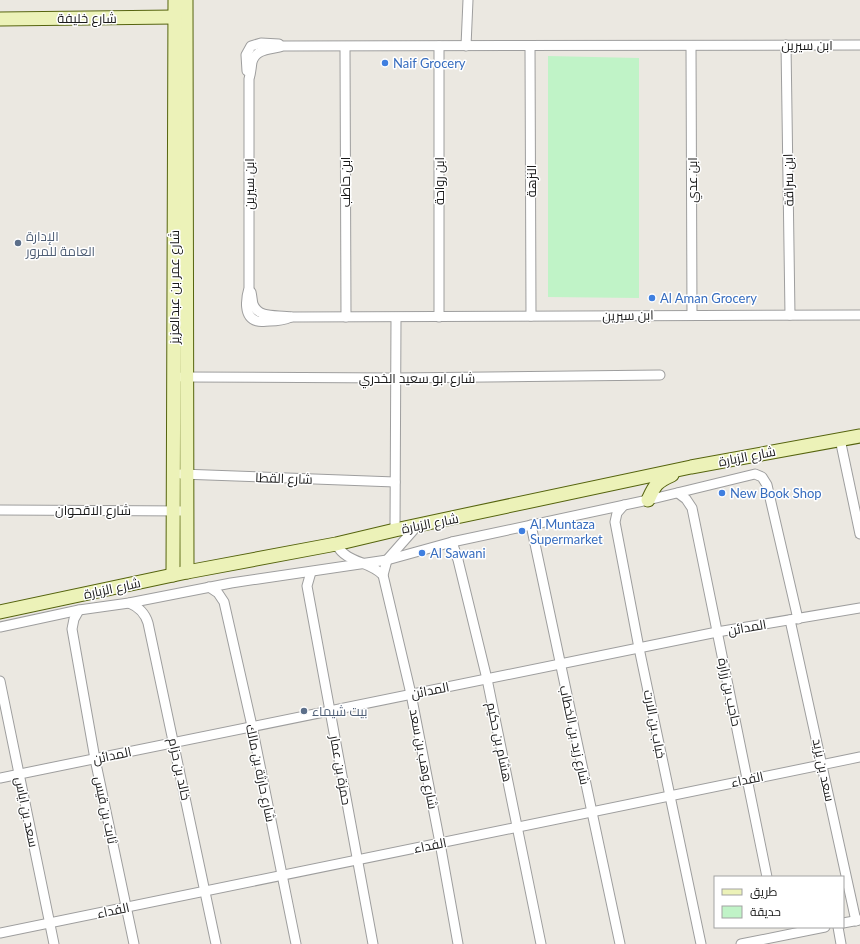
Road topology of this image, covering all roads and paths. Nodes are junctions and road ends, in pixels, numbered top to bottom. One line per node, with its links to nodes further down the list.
1 (175, 0): 4 (street, شارع عمر بن عبدالعزيز)
2 (186, 0): 22 (street, شارع عمر بن عبدالعزيز)
3 (468, 0): 9 (street)
4 (175, 17): 5 (street, شارع خليفة); 21 (street, شارع عمر بن عبدالعزيز)
5 (0, 19)
6 (786, 45): 7 (street, ابن سيرين); 11 (street, ابن سيرين); 14 (street, ابن سراقة)
7 (860, 45)
8 (439, 46): 9 (street, ابن سيرين); 12 (street, ابن سيرين); 18 (street, ابن رواحة)
9 (466, 46): 10 (street, ابن سيرين)
10 (530, 46): 11 (street, ابن سيرين); 16 (street, النزهة)
11 (691, 46): 13 (street, ابن عدي)
12 (345, 47): 17 (street, ابن حاطب); 17 (street, ابن سيرين)
13 (692, 315): 14 (street, ابن سيرين); 16 (street, ابن سيرين)
14 (790, 315): 15 (street, ابن سيرين)
15 (860, 315)
16 (531, 316): 18 (street, ابن سيرين)
17 (346, 317): 19 (street, ابن سيرين)
18 (439, 317): 19 (street, ابن سيرين)
19 (396, 318): 23 (street)
20 (660, 375): 23 (street, شارع ابو سعيد الخدري)
21 (173, 377): 22 (street, شارع ابو سعيد الخدري); 27 (street, شارع عمر بن عبدالعزيز)
22 (187, 377): 23 (street, شارع ابو سعيد الخدري); 28 (street, شارع عمر بن عبدالعزيز)
23 (396, 378): 29 (street)
24 (860, 436): 25 (street, شارع الزبارة)
25 (840, 439): 26 (street, شارع الزبارة); 42 (street)
26 (691, 467): 33 (street); 40 (street, شارع الزبارة)
27 (173, 474): 28 (street, شارع القطا); 37 (street, شارع عمر بن عبدالعزيز)
28 (187, 474): 29 (street, شارع القطا); 38 (street, شارع عمر بن عبدالعزيز)
29 (395, 482): 41 (street)
30 (767, 485): 31 (street, شارع الزبارة); 59 (street, سعد بن يزيد)
31 (698, 487): 32 (street, شارع الزبارة); 35 (street, حاجب بن زرارة)
32 (678, 493): 33 (street, شارع الزبارة); 35 (street)
33 (648, 500): 34 (street, شارع الزبارة)
34 (624, 505): 39 (street, شارع الزبارة); 63 (street, خباب بن الارت)
35 (692, 508): 62 (street, حاجب بن زرارة)
36 (0, 510): 37 (street, شارع الاقحوان)
37 (173, 510): 38 (street, شارع الاقحوان); 49 (street, شارع عمر بن عبدالعزيز)
38 (187, 511): 47 (street, شارع عمر بن عبدالعزيز)
39 (531, 525): 43 (street, شارع الزبارة); 64 (street, شارع زيد بن الخطاب)
40 (417, 526): 41 (street, شارع الزبارة); 45 (street, شارع وهب بن سعد)
41 (395, 530): 44 (street, شارع الزبارة)
42 (860, 534)
43 (452, 542): 45 (street, شارع الزبارة); 65 (street, هشام بن حكيم)
44 (336, 544): 46 (street); 47 (street, شارع الزبارة)
45 (387, 560): 46 (street, شارع الزبارة); 50 (street, شارع وهب بن سعد)
46 (364, 564): 48 (street, شارع الزبارة); 50 (street)
47 (187, 572): 49 (street, شارع الزبارة)
48 (311, 572): 51 (street, شارع الزبارة); 68 (street, حمزة بن عمار)
49 (173, 575): 57 (street, شارع الزبارة)
50 (383, 576): 67 (street, شارع وهب بن سعد)
51 (231, 583): 52 (street, شارع الزبارة); 53 (street)
52 (209, 587): 53 (street); 54 (street, شارع الزبارة)
53 (224, 602): 69 (street, شارع حارثة بن مالك)
54 (129, 603): 56 (street, شارع الزبارة); 70 (street, خالد بن حزام)
55 (860, 608): 59 (street, المدائن)
56 (79, 610): 58 (street, شارع الزبارة); 61 (street)
57 (0, 612)
58 (55, 615): 60 (street, شارع الزبارة); 61 (street)
59 (794, 619): 62 (street, المدائن); 73 (street, سعد بن يزيد)
60 (0, 626)
61 (72, 629): 72 (street, ثابت بن قيس)
62 (717, 632): 63 (street, المدائن); 76 (street, حاجب بن زرارة)
63 (640, 648): 64 (street, المدائن); 77 (street, خباب بن الارت)
64 (560, 664): 65 (street, المدائن); 78 (street, شارع زيد بن الخطاب)
65 (487, 678): 67 (street, المدائن); 79 (street, هشام بن حكيم)
66 (0, 681): 74 (street, سعد بن اياس)
67 (411, 694): 68 (street, المدائن); 80 (street, شارع وهب بن سعد)
68 (330, 710): 69 (street, المدائن); 81 (street, حمزة بن عمار)
69 (252, 726): 70 (street, المدائن); 82 (street, شارع حارثة بن مالك)
70 (174, 742): 72 (street, المدائن); 84 (street, خالد بن حزام)
71 (860, 757): 73 (street, الفداء)
72 (95, 759): 74 (street, المدائن); 85 (street, ثابت بن قيس)
73 (823, 764): 76 (street, الفداء); 86 (street, سعد بن يزيد)
74 (18, 774): 75 (street, المدائن); 87 (street, سعد بن اياس)
75 (0, 778)
76 (748, 779): 77 (street, الفداء); 83 (street, حاجب بن زرارة)
77 (669, 795): 78 (street, الفداء); 101 (street, خباب بن الارت)
78 (592, 811): 79 (street, الفداء); 100 (street, شارع زيد بن الخطاب)
79 (517, 827): 80 (street, الفداء); 99 (street, هشام بن حكيم)
80 (440, 842): 81 (street, الفداء); 98 (street, شارع وهب بن سعد)
81 (357, 859): 82 (street, الفداء); 97 (street, حمزة بن عمار)
82 (282, 875): 84 (street, الفداء); 96 (street, شارع حارثة بن مالك)
83 (767, 876)
84 (205, 891): 85 (street, الفداء); 95 (street, خالد بن حزام)
85 (127, 907): 87 (street, الفداء); 94 (street, ثابت بن قيس)
86 (858, 920): 88 (street)
87 (50, 922): 92 (street, الفداء); 93 (street, سعد بن اياس)
88 (844, 923)
89 (816, 928): 91 (street)
90 (838, 928): 103 (street)
91 (778, 932): 102 (street)
92 (0, 933)
93 (54, 944)
94 (134, 944)
95 (216, 944)
96 (296, 944)
97 (373, 944)
98 (458, 944)
99 (541, 944)
100 (620, 944)
101 (700, 944)
102 (741, 944)
103 (841, 944)

